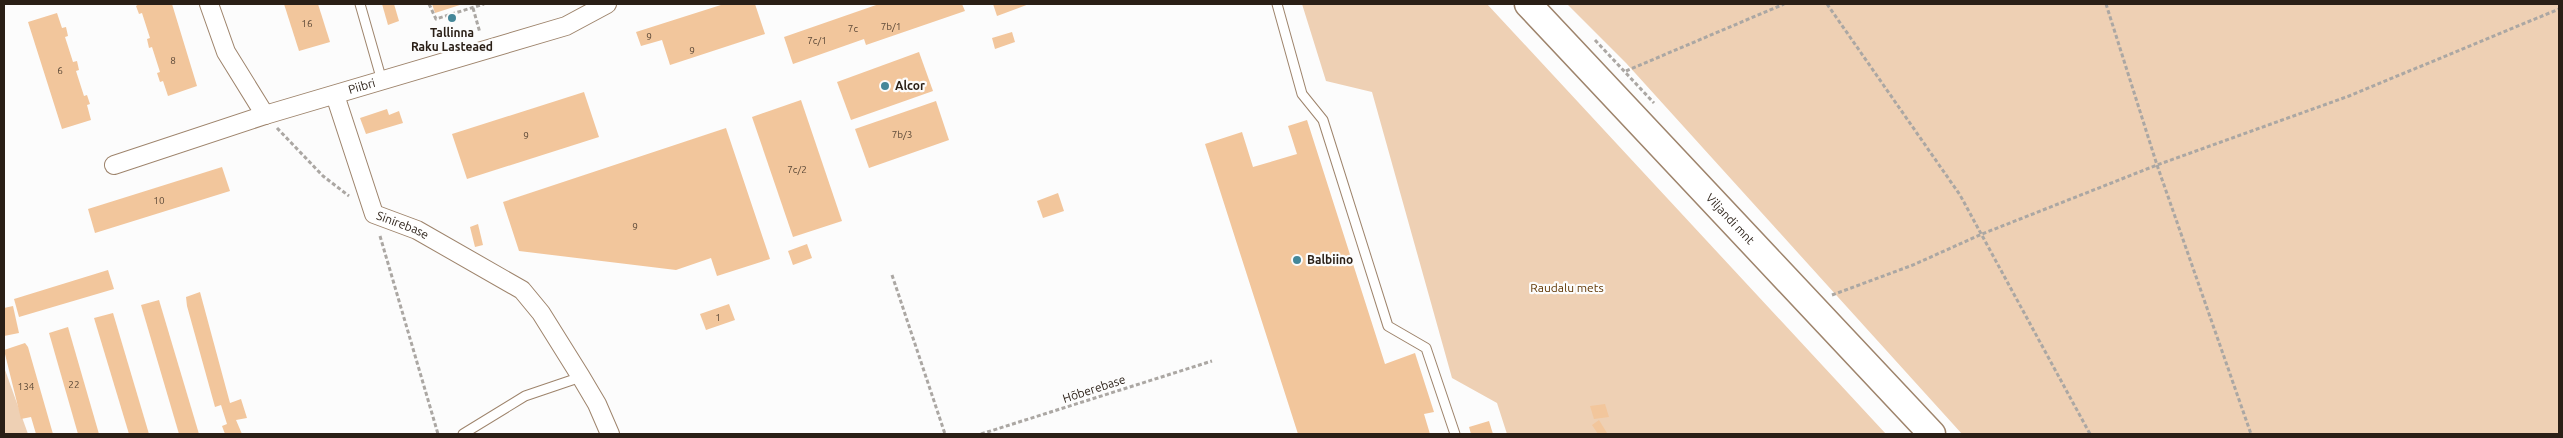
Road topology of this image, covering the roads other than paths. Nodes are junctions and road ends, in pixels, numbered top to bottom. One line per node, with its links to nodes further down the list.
1 (209, 4): 8 (street)
2 (360, 4): 6 (lane)
3 (607, 4): 6 (street, Piibri)
4 (1277, 4): 13 (lane)
5 (1528, 4): 14 (main road, Viljandi mnt)
6 (382, 81): 7 (street, Piibri)
7 (335, 95): 8 (street, Piibri); 10 (street, Sinirebase)
8 (265, 115): 9 (street, Piibri)
9 (114, 165)
10 (581, 377): 11 (lane); 12 (street, Sinirebase)
11 (463, 434)
12 (610, 434)
13 (1455, 434)
14 (1932, 434)

